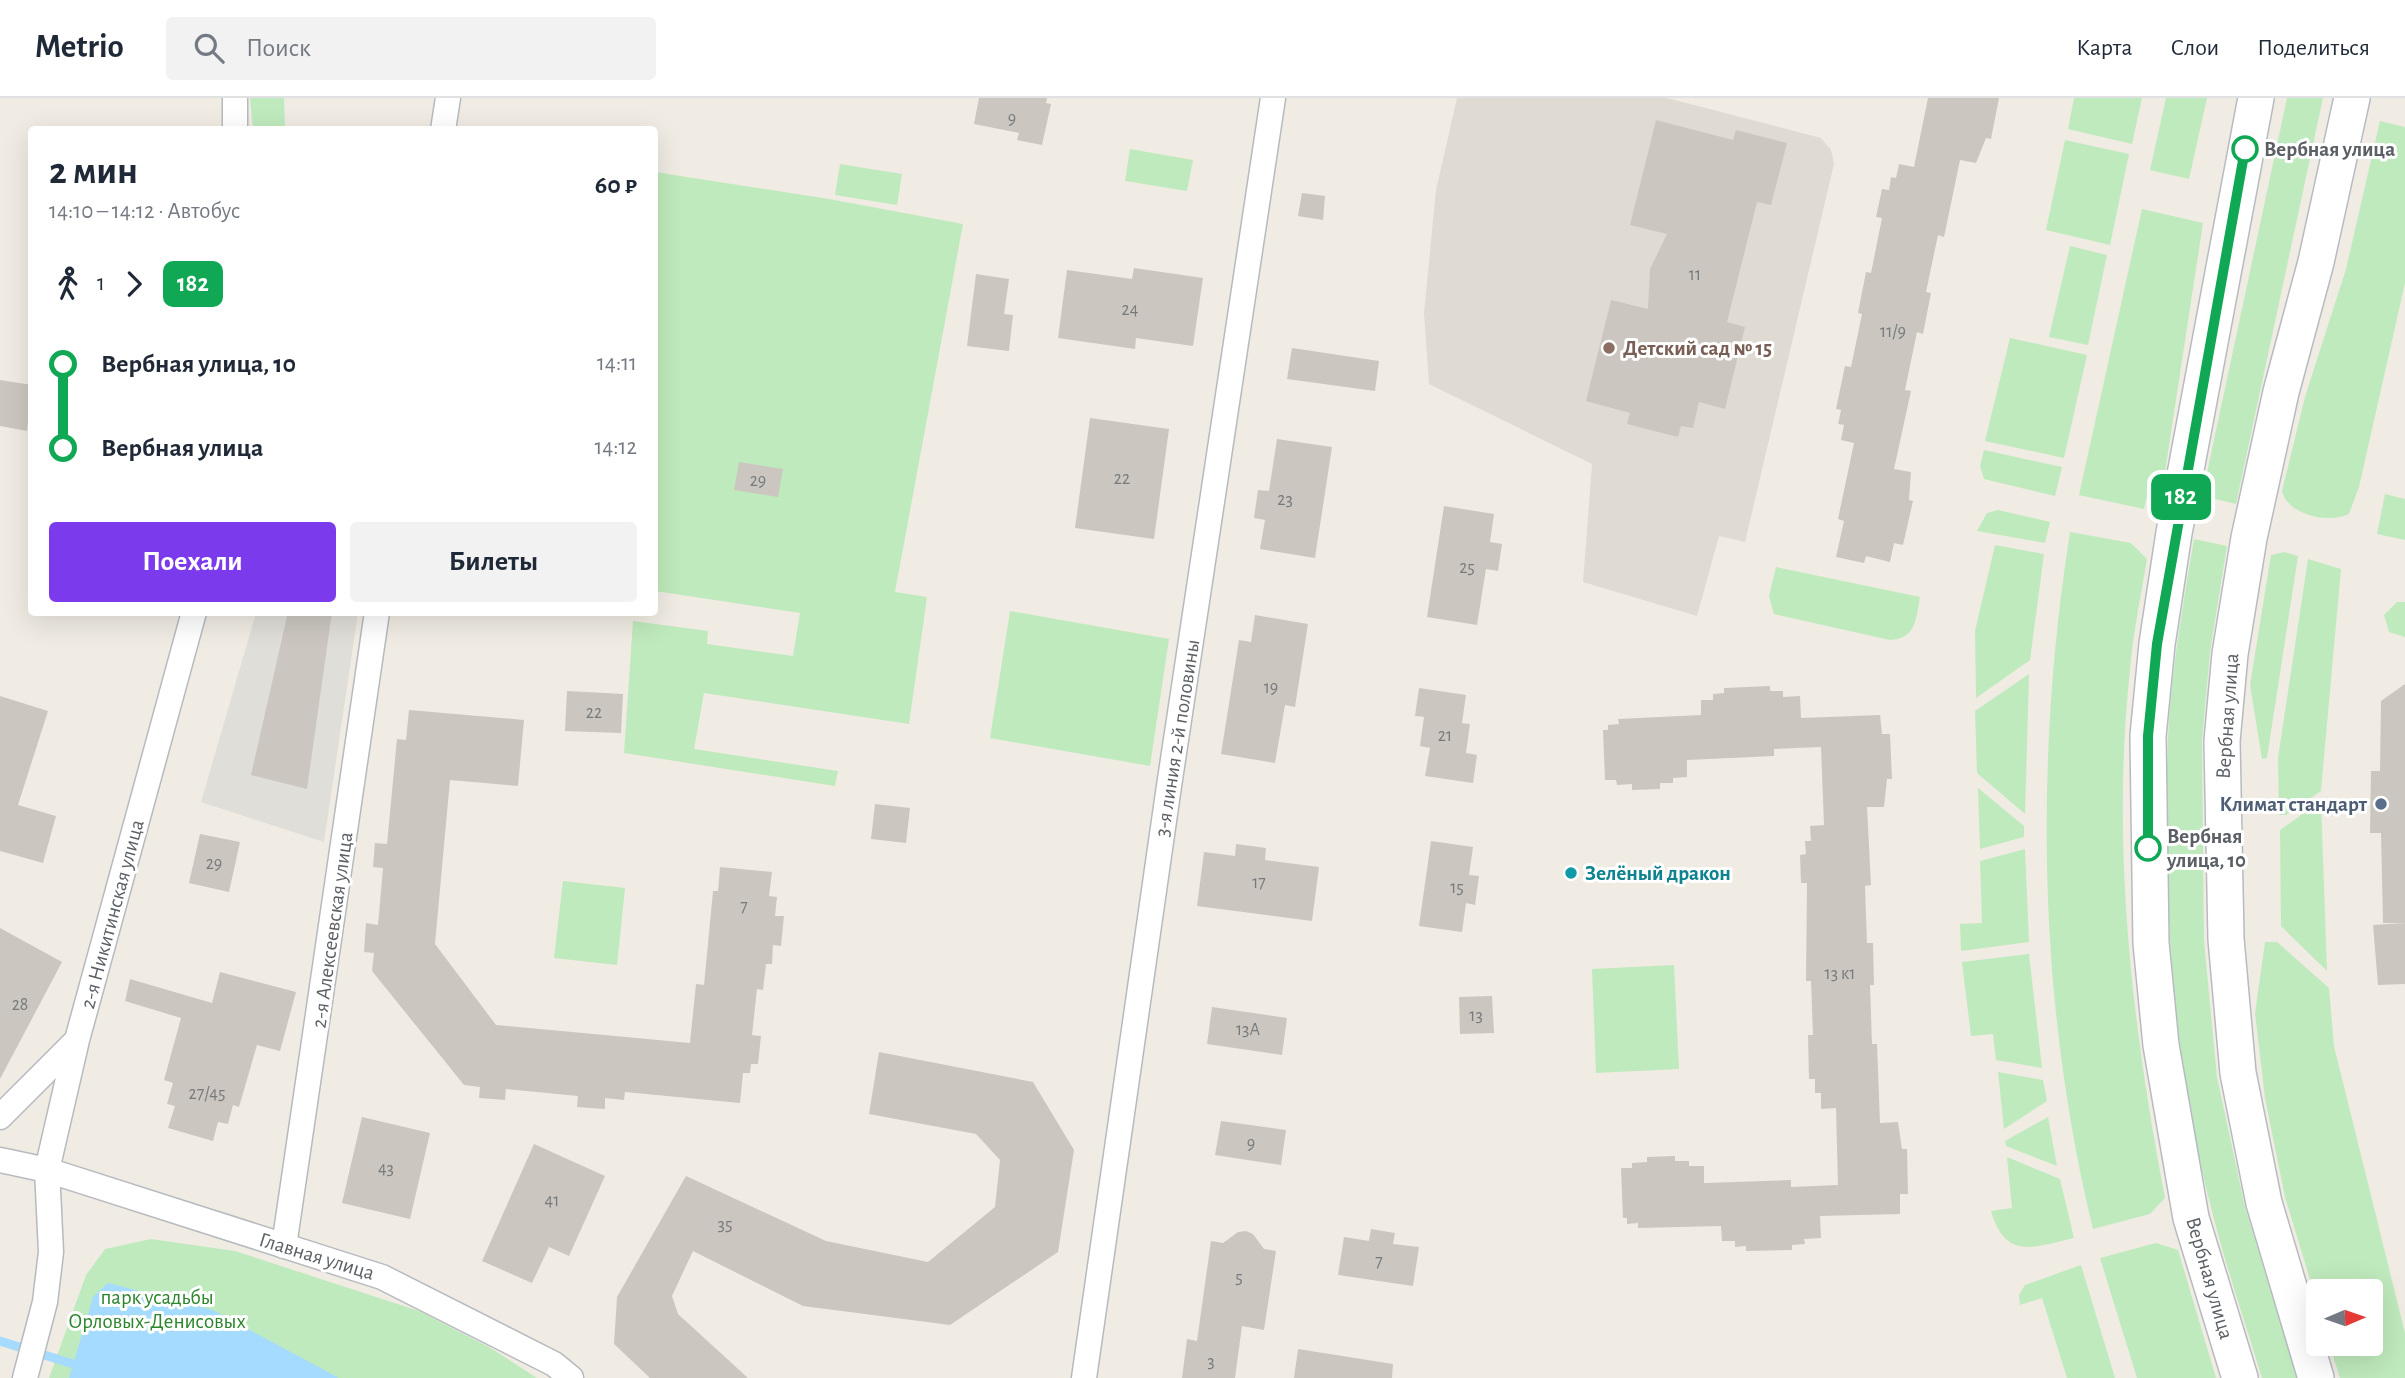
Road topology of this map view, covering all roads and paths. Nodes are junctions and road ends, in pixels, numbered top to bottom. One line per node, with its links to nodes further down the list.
1 (235, 98): 6 (street)
2 (448, 98): 7 (street)
3 (1273, 98): 15 (street, 3-я линия 2-й половины)
4 (2256, 98): 18 (main road, Вербная улица)
5 (2352, 98): 19 (main road, Вербная улица)
6 (235, 126)
7 (444, 126)
8 (193, 616): 10 (street, 2-я Никитинская улица)
9 (376, 616): 14 (street, 2-я Алексеевская улица)
10 (77, 1040): 11 (street); 13 (street, 2-я Никитинская улица)
11 (0, 1117)
12 (0, 1160): 13 (street)
13 (47, 1170): 14 (street, Главная улица); 16 (street, 2-я Никитинская улица)
14 (284, 1246): 17 (street, Главная улица)
15 (1089, 1377)
16 (25, 1378)
17 (571, 1378)
18 (2240, 1378)
19 (2316, 1378)

